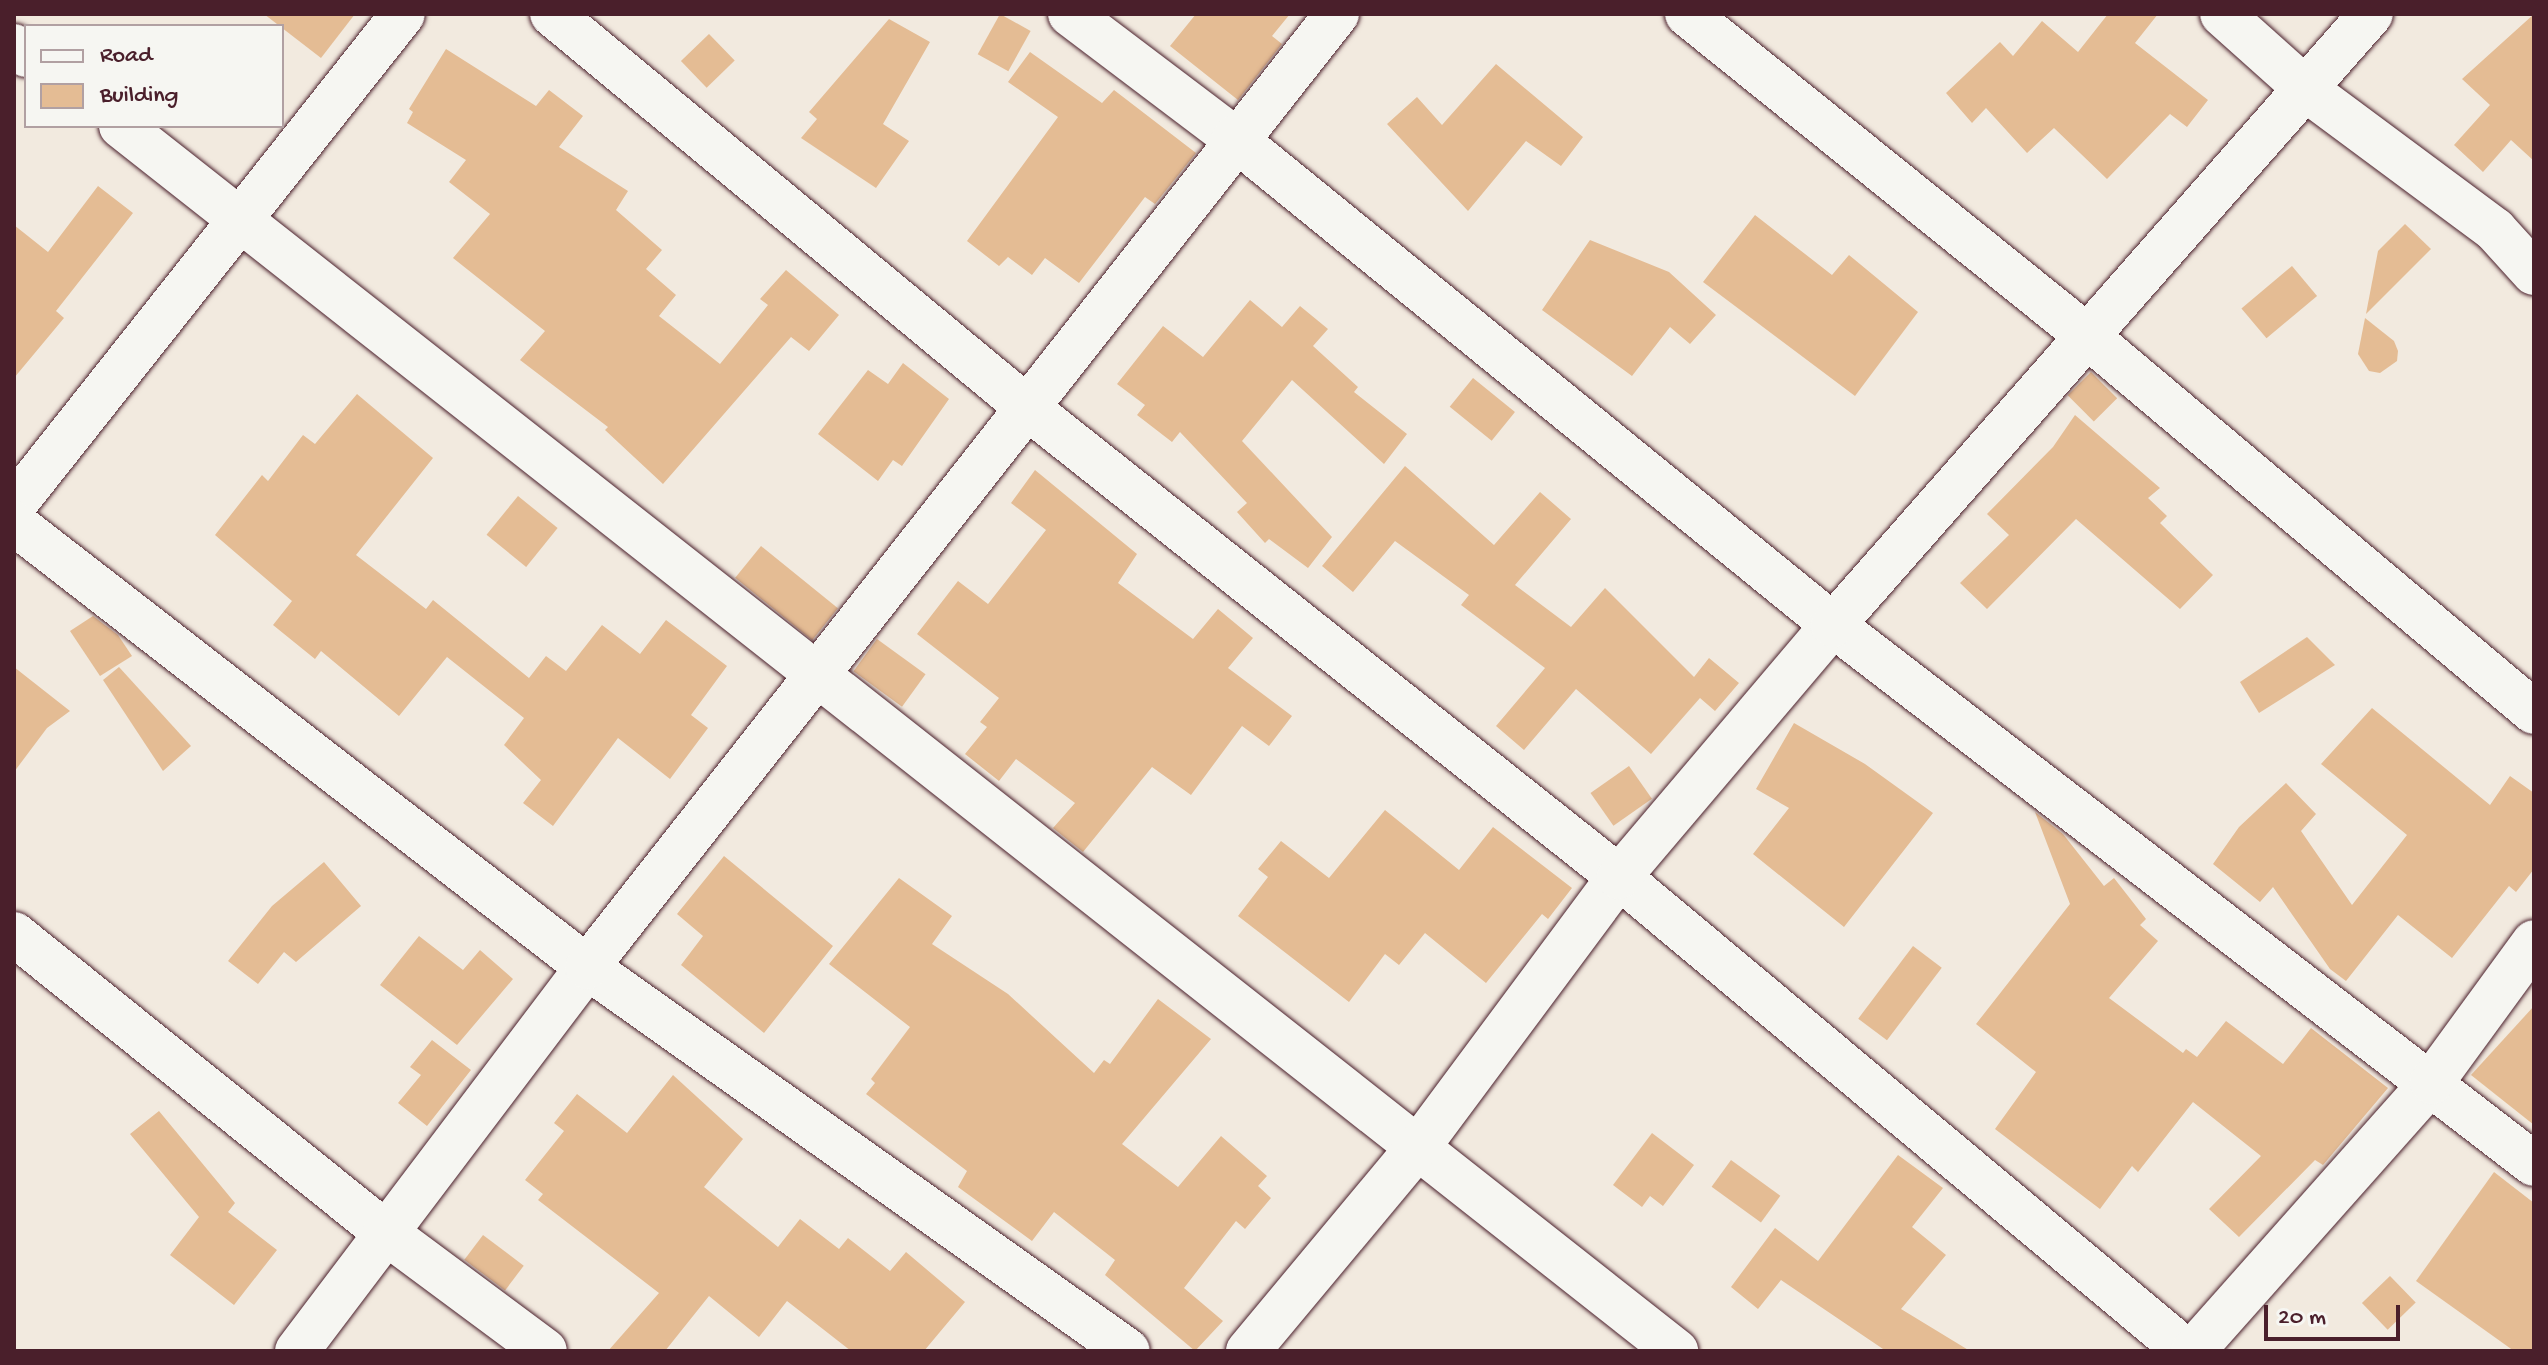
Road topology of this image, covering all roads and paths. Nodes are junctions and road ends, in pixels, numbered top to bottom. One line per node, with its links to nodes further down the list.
1 (403, 14): 11 (street)
2 (552, 14): 14 (street)
3 (1070, 14): 10 (street)
4 (1337, 14): 10 (street)
5 (1687, 14): 13 (street)
6 (2222, 14): 8 (street)
7 (2371, 14): 8 (street)
8 (2308, 91): 12 (street); 13 (street)
9 (124, 128): 11 (street)
10 (1234, 138): 14 (street); 17 (street)
11 (240, 215): 15 (street); 18 (street)
12 (2534, 273)
13 (2087, 336): 17 (street); 19 (street)
14 (1029, 409): 18 (street); 20 (street)
15 (14, 505)
16 (14, 523): 23 (street)
17 (1833, 625): 20 (street); 24 (street)
18 (817, 674): 23 (street); 25 (street)
19 (2534, 712)
20 (1619, 877): 25 (street); 33 (street)
21 (14, 934): 27 (street)
22 (2534, 942): 24 (street)
23 (587, 967): 27 (street); 30 (street)
24 (2432, 1082): 26 (street); 34 (street)
25 (1419, 1146): 31 (street); 32 (street)
26 (2534, 1164)
27 (385, 1232): 28 (street); 29 (street)
28 (297, 1351)
29 (545, 1351)
30 (1128, 1351)
31 (1248, 1351)
32 (1676, 1351)
33 (2186, 1351)
34 (2193, 1351)

